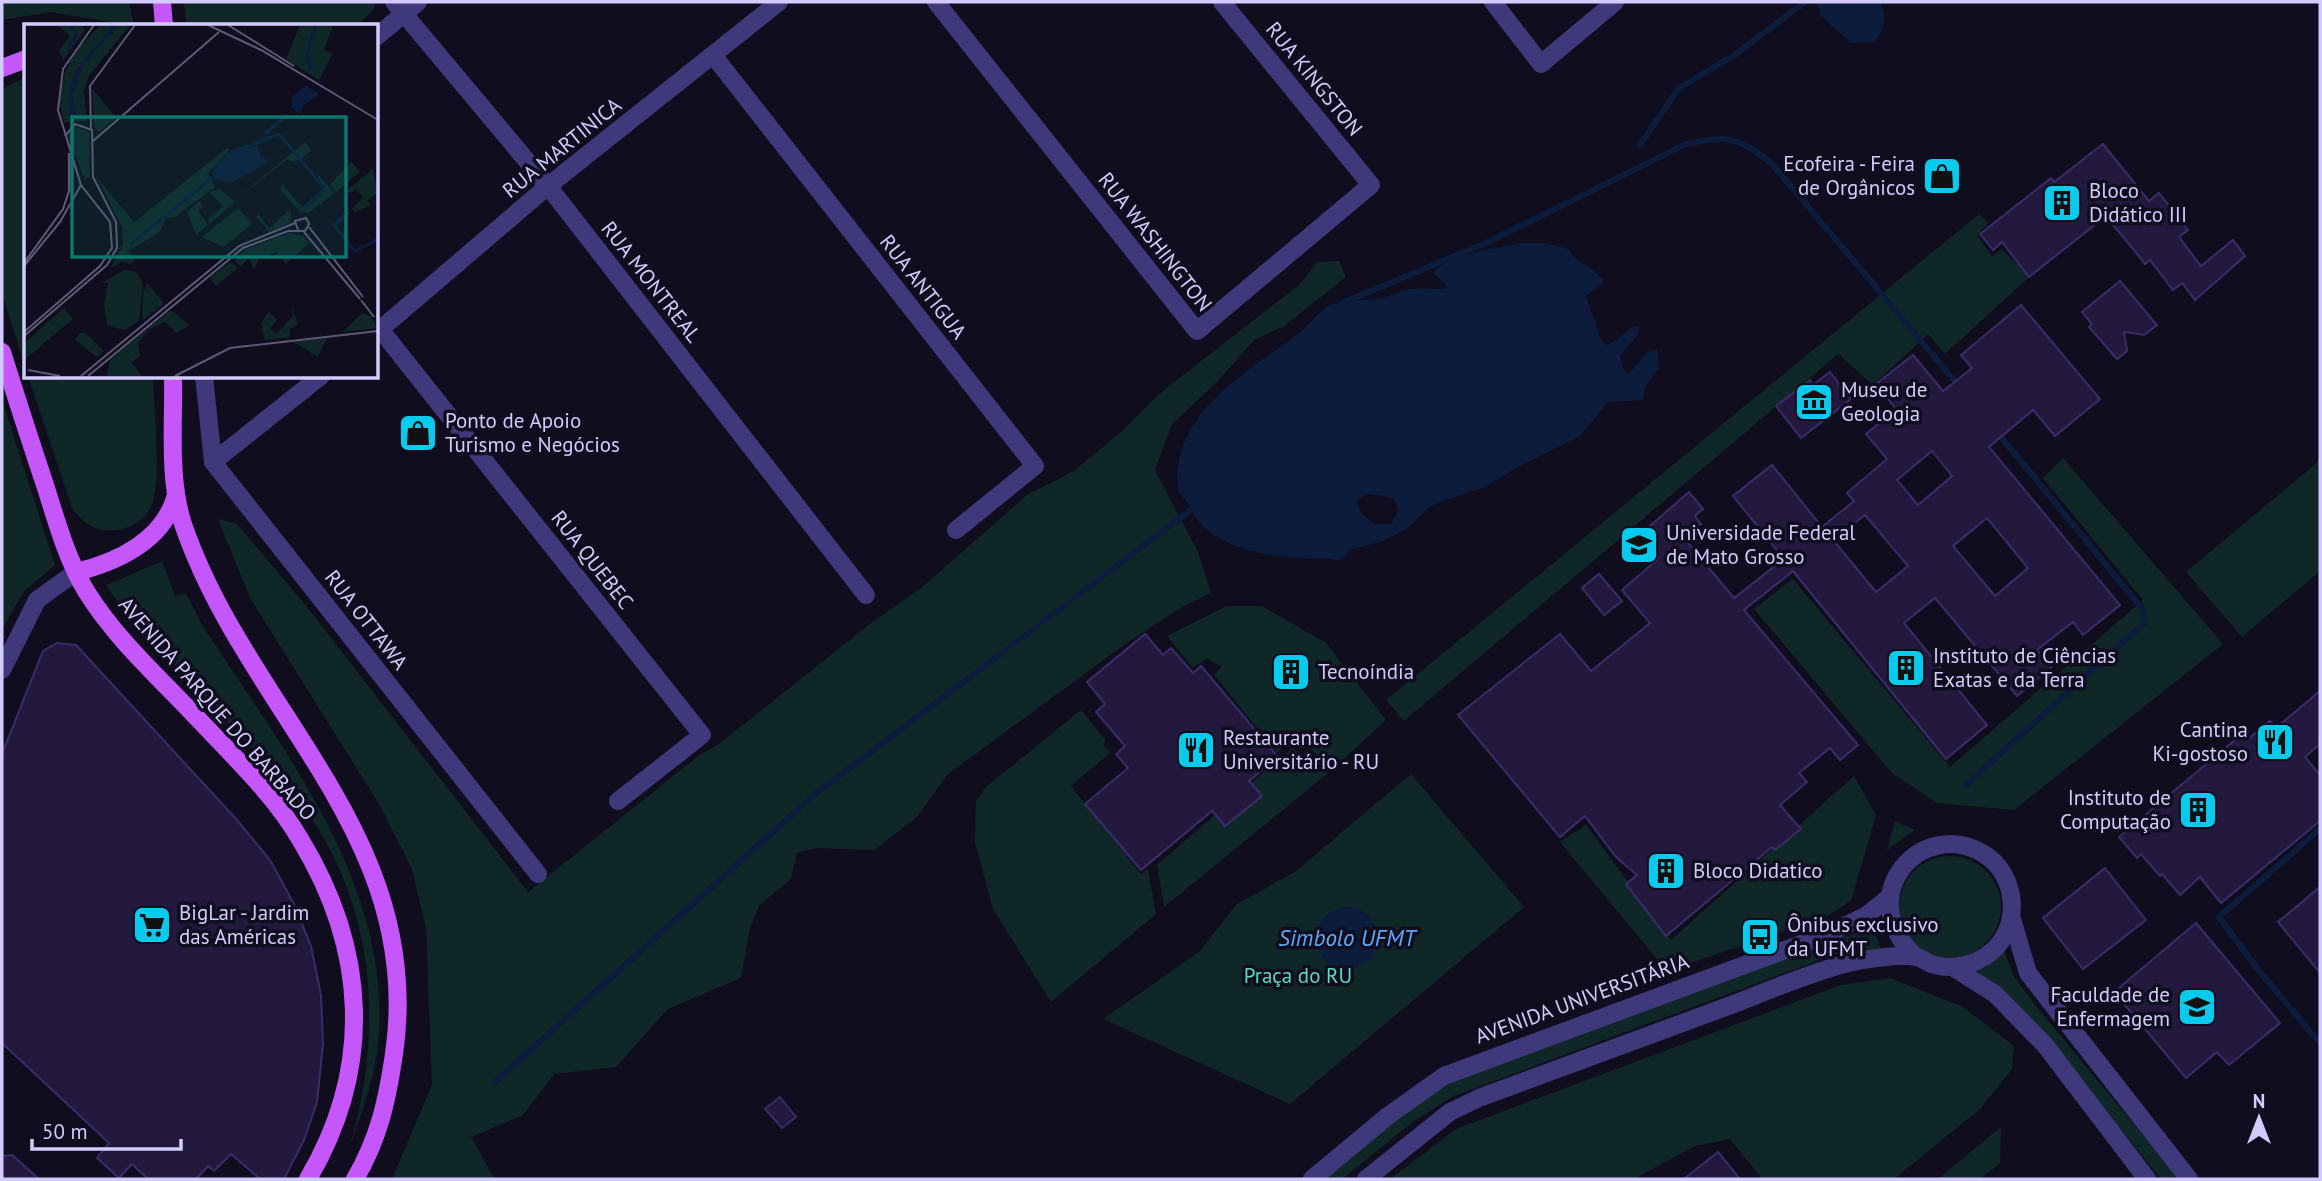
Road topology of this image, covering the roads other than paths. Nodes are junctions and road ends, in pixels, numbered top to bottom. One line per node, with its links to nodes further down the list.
1 (162, 2): 9 (main road)
2 (418, 2): 8 (street)
3 (779, 2): 11 (street, RUA MARTINICA)
4 (936, 2): 14 (street, RUA WASHINGTON)
5 (1222, 2): 14 (street, RUA KINGSTON)
6 (1493, 2): 7 (street)
7 (1615, 2)
8 (399, 8): 10 (street); 15 (street, RUA MONTREAL)
9 (164, 24)
10 (378, 34)
11 (713, 55): 15 (street, RUA MARTINICA); 23 (street, RUA ANTIGUA)
12 (24, 60): 13 (main road)
13 (2, 68)
14 (1371, 185)
15 (548, 186): 16 (street, RUA MARTINICA); 25 (street, RUA MONTREAL)
16 (378, 331): 27 (street, RUA QUEBEC)
17 (2, 352): 24 (main road, AVENIDA PARQUE DO BARBADO)
18 (173, 378): 22 (main road, AVENIDA PARQUE DO BARBADO)
19 (205, 378): 21 (street)
20 (318, 378): 21 (street)
21 (213, 462): 28 (street, RUA OTTAWA)
22 (176, 494): 24 (main road); 34 (main road, AVENIDA PARQUE DO BARBADO)
23 (956, 530)
24 (76, 572): 26 (street); 33 (main road, AVENIDA PARQUE DO BARBADO)
25 (866, 595)
26 (2, 670)
27 (618, 801)
28 (538, 874)
29 (1888, 898): 30 (street, AVENIDA UNIVERSITÁRIA); 31 (street); 35 (street, AVENIDA UNIVERSITÁRIA)
30 (2011, 918): 32 (street); 38 (street, AVENIDA UNIVERSITÁRIA)
31 (1915, 956): 32 (street); 36 (street)
32 (1954, 968): 37 (street)
33 (308, 1179)
34 (355, 1179)
35 (1312, 1179)
36 (1366, 1179)
37 (2147, 1179)
38 (2189, 1179)

